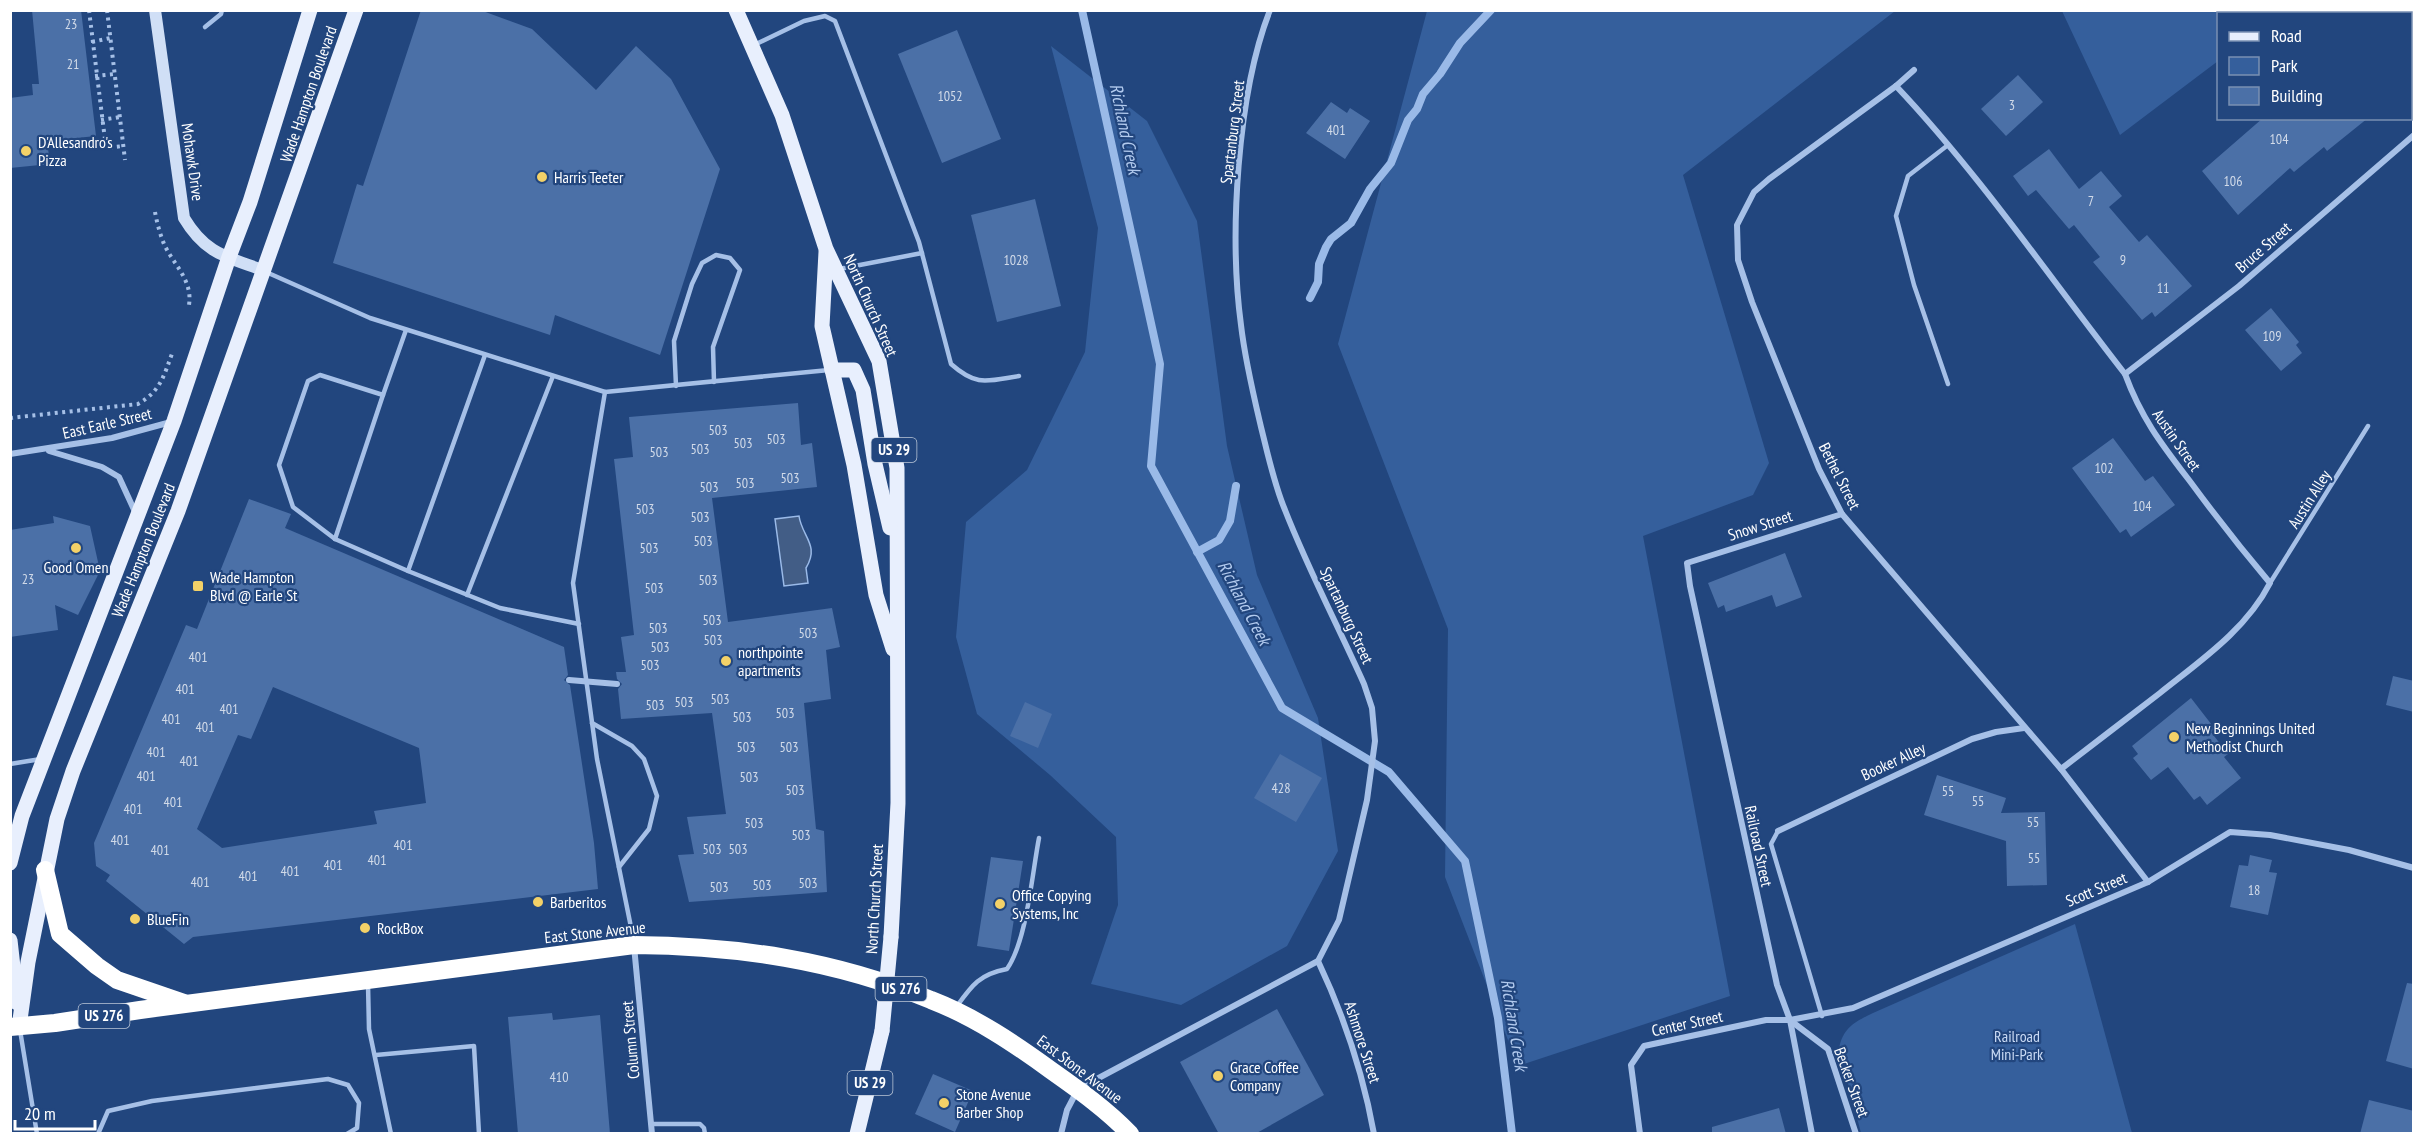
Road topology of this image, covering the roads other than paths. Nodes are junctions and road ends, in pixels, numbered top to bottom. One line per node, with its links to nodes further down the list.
1 (155, 10): 15 (street, Mohawk Drive)
2 (222, 10): 8 (lane)
3 (310, 10): 15 (main road, Wade Hampton Boulevard)
4 (356, 10): 16 (main road, Wade Hampton Boulevard)
5 (736, 10): 9 (main road, North Church Street / US 29)
6 (1270, 10): 60 (street, Spartanburg Street)
7 (824, 13): 9 (lane); 14 (lane)
8 (205, 27)
9 (752, 46): 17 (main road, North Church Street / US 29)
10 (1914, 70): 11 (street, Bethel Street)
11 (1896, 86): 13 (street, Austin Street); 33 (street, Bethel Street)
12 (2414, 135): 21 (street, Bruce Street)
13 (1948, 145): 21 (street, Austin Street); 25 (lane)
14 (922, 253): 17 (lane); 23 (lane)
15 (229, 257): 16 (street, Mohawk Drive); 29 (main road, Wade Hampton Boulevard)
16 (265, 271): 18 (lane); 56 (main road, Wade Hampton Boulevard)
17 (830, 271): 20 (main road, North Church Street / US 29); 36 (main road, North Church Street / US 29)
18 (406, 330): 19 (lane); 28 (lane)
19 (485, 355): 22 (lane); 38 (lane)
20 (832, 370): 24 (lane); 36 (main road); 42 (main road, North Church Street / US 29)
21 (2125, 374): 39 (street, Austin Street)
22 (553, 376): 27 (lane); 40 (lane)
23 (1019, 376)
24 (714, 382): 26 (lane); 26 (lane)
25 (1948, 384)
26 (676, 386): 27 (lane)
27 (605, 392): 41 (lane)
28 (383, 395): 35 (lane); 35 (lane)
29 (174, 421): 31 (street, East Earle Street); 34 (main road, Wade Hampton Boulevard)
30 (2368, 426): 39 (lane, Austin Alley)
31 (46, 450): 32 (street, East Earle Street); 34 (street, East Earle Street)
32 (10, 454)
33 (1842, 514): 37 (street, Snow Street); 46 (street, Bethel Street)
34 (138, 517): 47 (main road, Wade Hampton Boulevard)
35 (335, 539): 38 (lane)
36 (896, 552): 42 (main road, North Church Street / US 29)
37 (1687, 563): 65 (street, Railroad Street)
38 (408, 571): 40 (lane)
39 (2270, 583): 49 (street)
40 (467, 595): 41 (lane)
41 (579, 624): 45 (lane)
42 (898, 663): 77 (main road, North Church Street / US 29, bridge)
43 (569, 680): 44 (street, bridge)
44 (617, 684)
45 (592, 723): 54 (lane); 54 (lane)
46 (2024, 728): 49 (street, Bethel Street); 51 (street, Booker Alley)
47 (44, 759): 48 (lane); 50 (main road, Wade Hampton Boulevard)
48 (10, 764)
49 (2061, 769): 57 (street, Bethel Street)
50 (16, 815): 53 (main road, Wade Hampton Boulevard)
51 (1778, 831): 64 (lane)
52 (1039, 838): 63 (lane)
53 (10, 863)
54 (619, 867): 59 (lane)
55 (2414, 868): 57 (street, Scott Street)
56 (45, 870): 62 (highway); 66 (main road, Wade Hampton Boulevard)
57 (2148, 882): 64 (street, Scott Street)
58 (10, 940): 66 (main road)
59 (634, 945): 61 (highway, East Stone Avenue / US 276); 63 (highway, East Stone Avenue / US 276); 69 (street, Column Street)
60 (1318, 961): 68 (street); 80 (street, Ashmore Street)
61 (368, 981): 62 (highway, East Stone Avenue / US 276); 67 (lane)
62 (188, 1004): 66 (highway, East Stone Avenue / US 276)
63 (954, 1010): 68 (highway, East Stone Avenue / US 276)
64 (1822, 1016): 65 (street, Scott Street)
65 (1790, 1020): 81 (street, Center Street); 82 (street, Railroad Street); 83 (street, Becker Street)
66 (13, 1028): 70 (lane)
67 (376, 1055): 73 (lane); 74 (lane)
68 (1078, 1089): 78 (street); 79 (highway, East Stone Avenue / US 276)
69 (651, 1124): 75 (street, Column Street); 76 (lane)
70 (37, 1134)
71 (98, 1134): 72 (lane)
72 (347, 1134)
73 (391, 1134)
74 (479, 1134)
75 (652, 1134)
76 (705, 1134)
77 (857, 1134)
78 (1061, 1134)
79 (1130, 1134)
80 (1374, 1134)
81 (1640, 1134)
82 (1812, 1134)
83 (1856, 1134)

